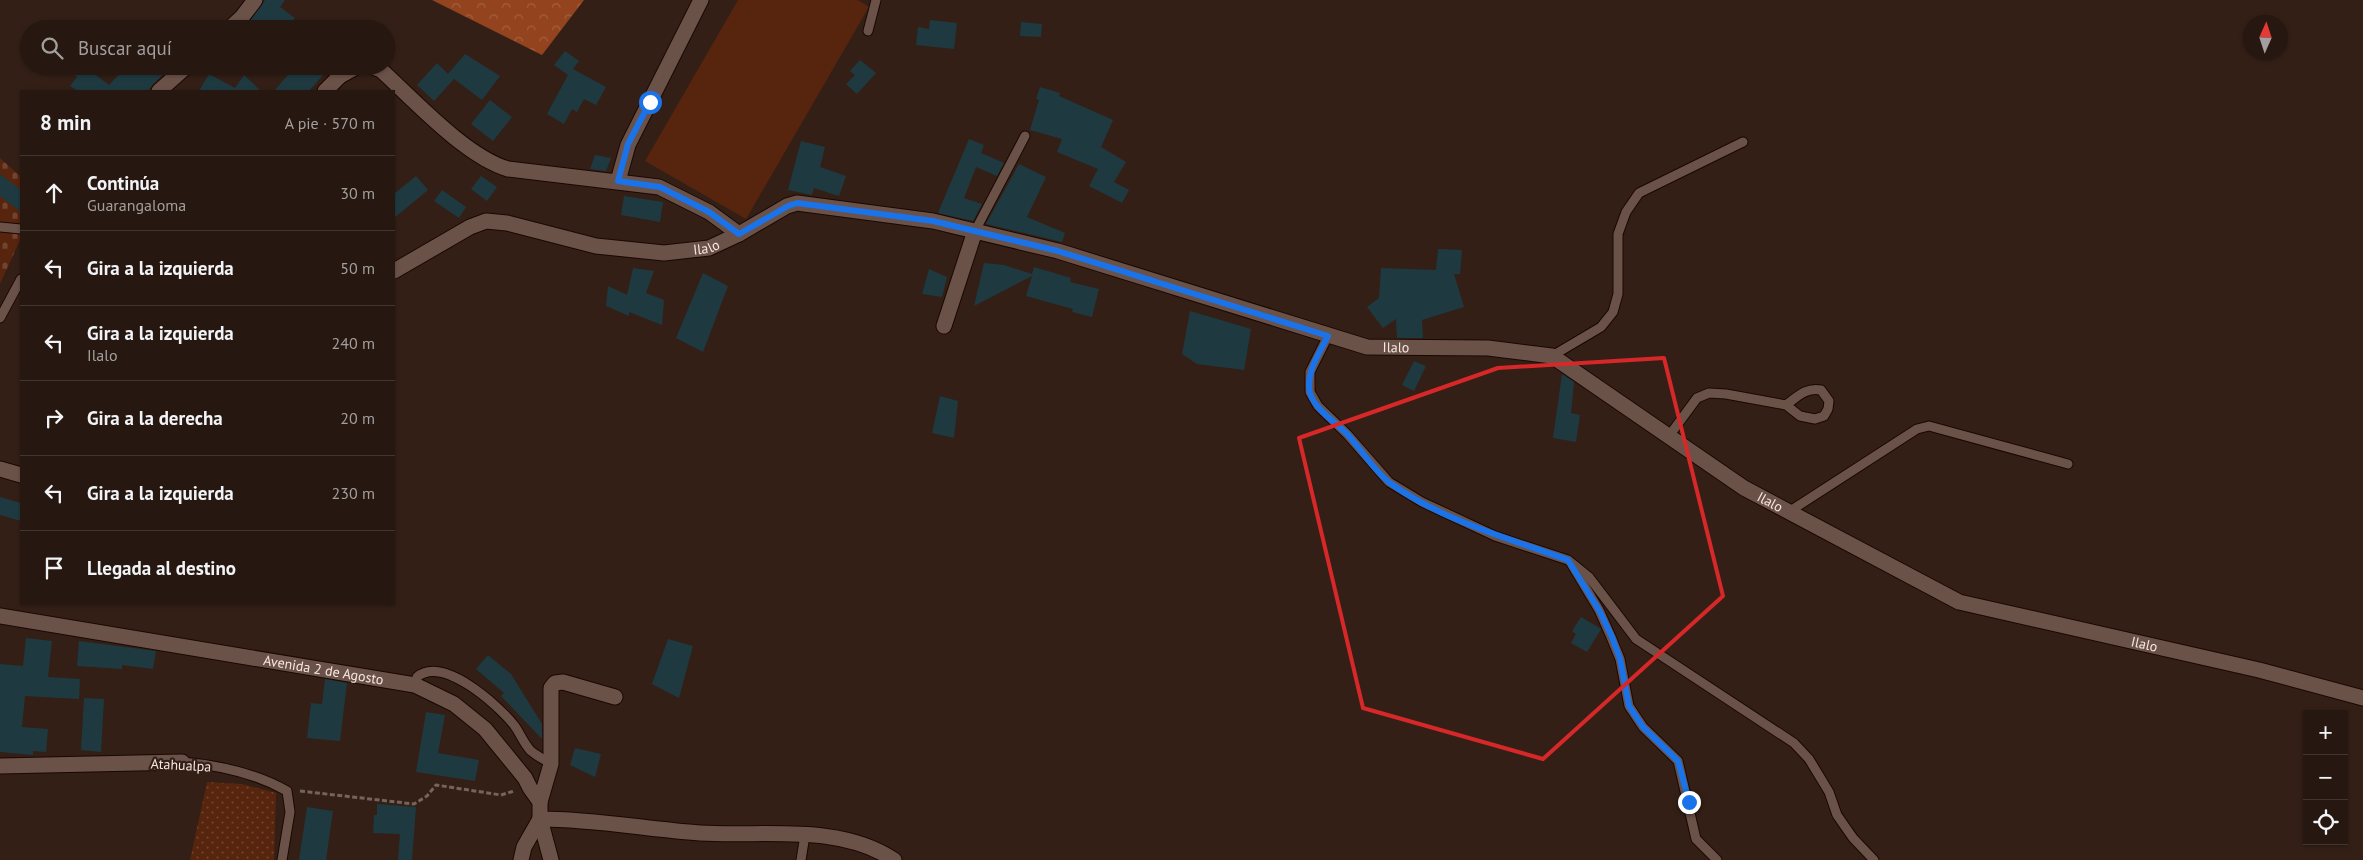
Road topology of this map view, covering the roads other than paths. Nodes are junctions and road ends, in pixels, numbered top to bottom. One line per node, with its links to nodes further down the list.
1 (254, 0): 4 (street)
2 (701, 0): 13 (street)
3 (876, 0): 5 (lane)
4 (237, 20)
5 (868, 31)
6 (177, 75): 9 (street)
7 (342, 75): 10 (street)
8 (387, 75): 13 (street)
9 (160, 90)
10 (326, 90)
11 (1024, 136): 16 (lane)
12 (1743, 142): 23 (lane)
13 (618, 181): 17 (street)
14 (0, 227): 15 (lane)
15 (20, 230)
16 (976, 231): 17 (street, Ilalo); 21 (street); 22 (street, Ilalo)
17 (739, 234): 18 (street, Ilalo)
18 (395, 270)
19 (20, 280): 20 (lane)
20 (0, 318)
21 (944, 326)
22 (1328, 336): 23 (street, Ilalo); 30 (lane)
23 (1552, 356): 25 (street, Ilalo)
24 (1786, 405): 24 (lane); 25 (lane)
25 (1669, 436): 29 (street, Ilalo)
26 (2068, 464): 29 (lane)
27 (0, 469): 28 (street)
28 (20, 475)
29 (1787, 513): 34 (street, Ilalo)
30 (1568, 560): 46 (lane); 47 (lane)
31 (0, 616): 32 (street, Avenida 2 de Agosto)
32 (414, 684): 36 (lane); 38 (street, Avenida 2 de Agosto)
33 (615, 697): 36 (street)
34 (2363, 698)
35 (182, 762): 37 (street, Atahualpa); 41 (lane, Atahualpa)
36 (551, 764): 38 (street)
37 (0, 766)
38 (540, 802): 39 (street)
39 (540, 819): 40 (street); 42 (street); 43 (street)
40 (804, 835): 44 (lane); 45 (street)
41 (282, 860)
42 (521, 860)
43 (551, 860)
44 (802, 860)
45 (894, 860)
46 (1717, 860)
47 (1874, 860)

